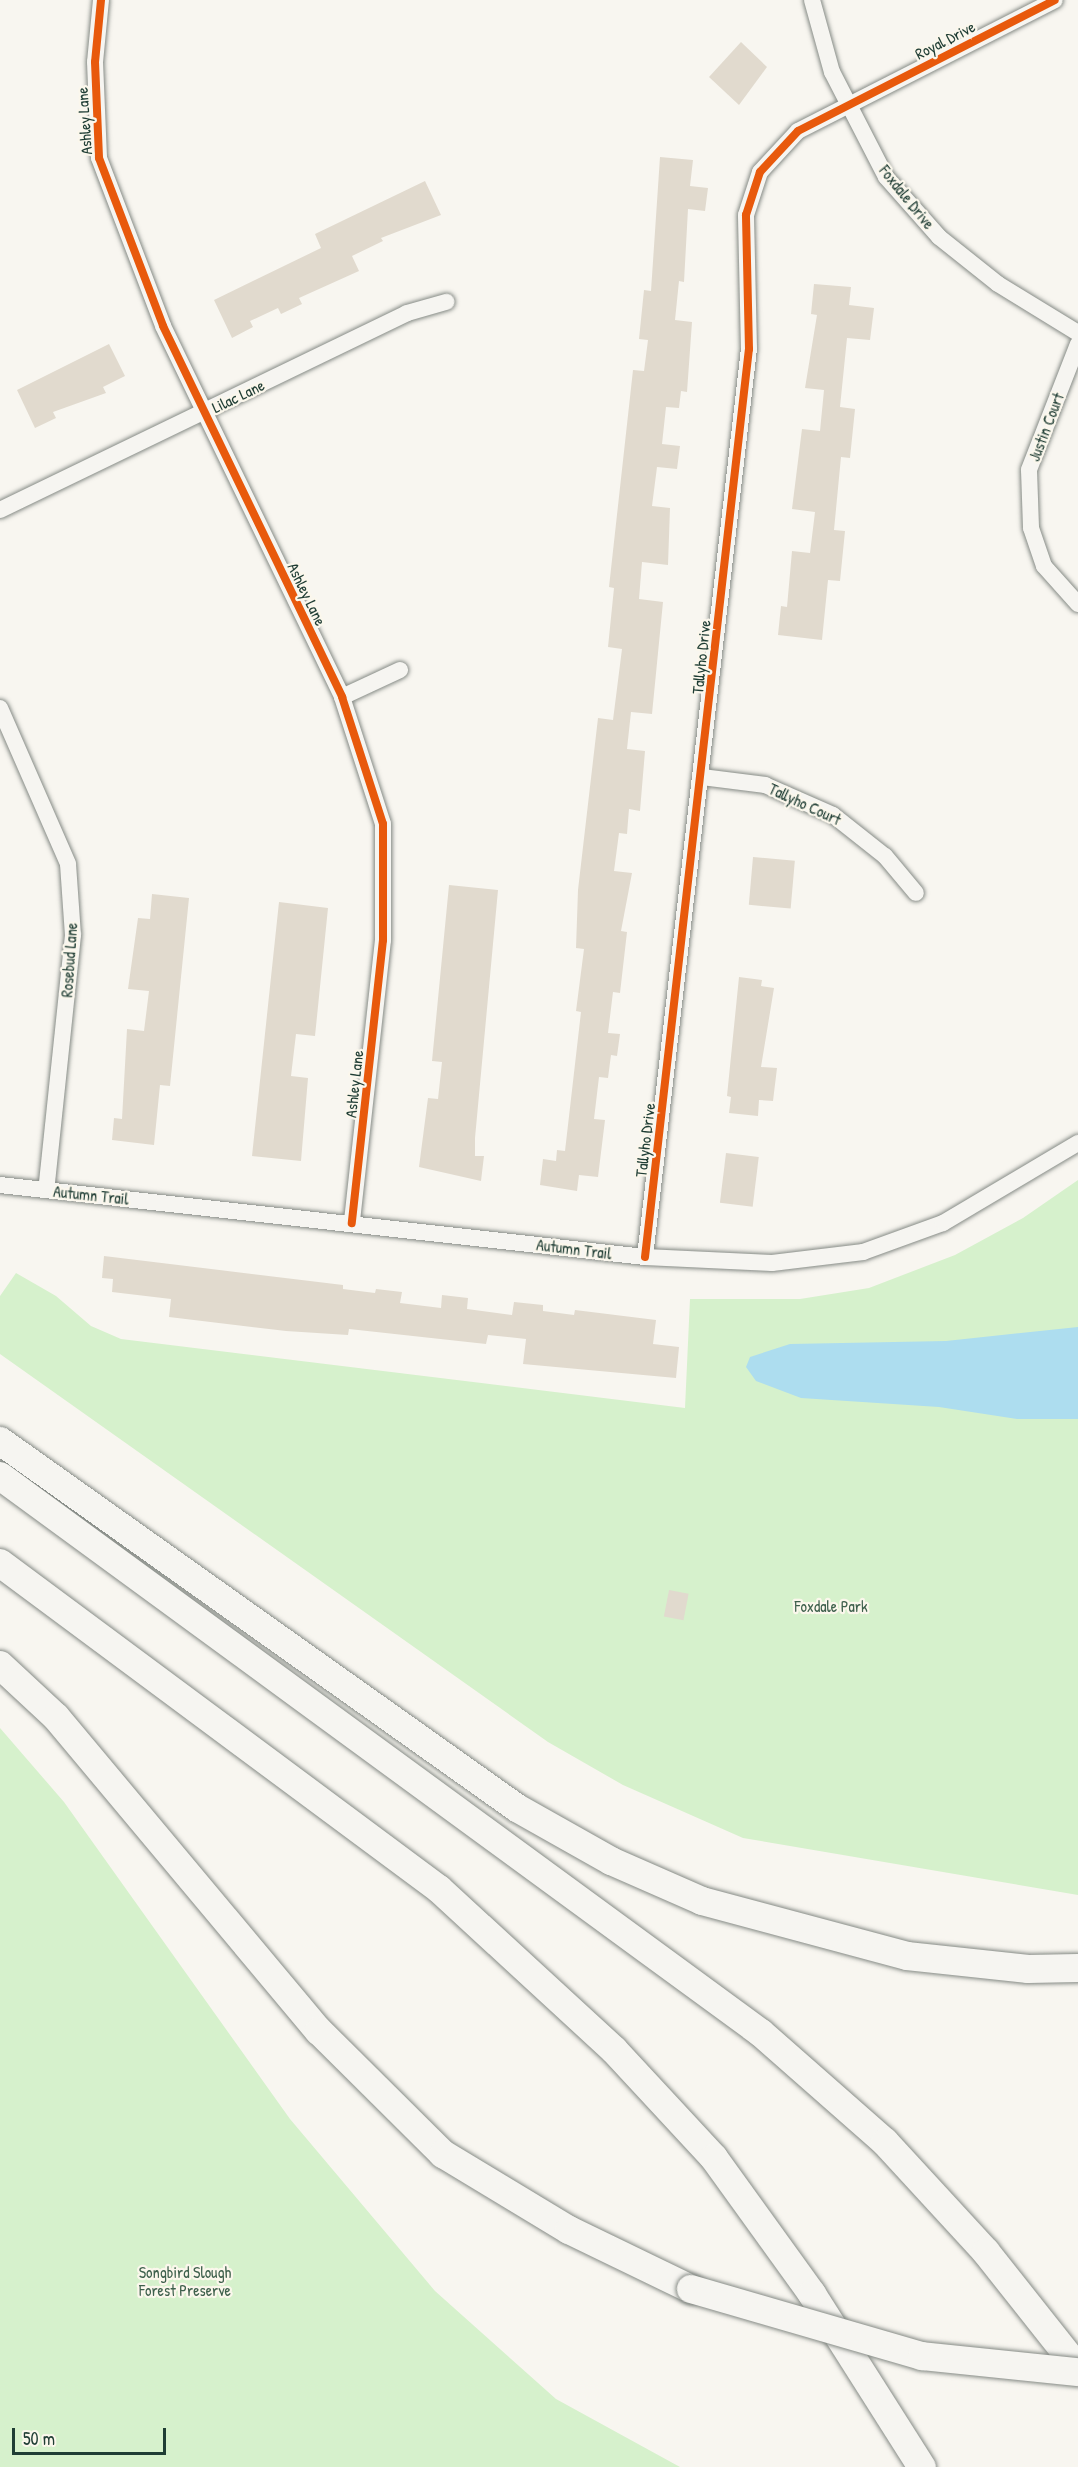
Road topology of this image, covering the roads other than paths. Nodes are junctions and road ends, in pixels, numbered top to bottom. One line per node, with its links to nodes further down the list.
1 (101, 0): 8 (street, Ashley Lane)
2 (812, 0): 4 (street, Foxdale Drive)
3 (1055, 0): 4 (street, Royal Drive)
4 (847, 105): 6 (street, Foxdale Drive); 14 (street, Tallyho Drive)
5 (446, 302): 8 (street, Lilac Lane)
6 (1078, 333)
7 (1078, 344): 10 (street, Justin Court)
8 (205, 412): 9 (street, Lilac Lane); 12 (street, Ashley Lane)
9 (0, 510)
10 (1078, 604)
11 (400, 670): 12 (street)
12 (342, 697): 19 (street, Ashley Lane)
13 (0, 708): 18 (street, Rosebud Lane)
14 (702, 777): 15 (street, Tallyho Court); 20 (street, Tallyho Drive)
15 (916, 893)
16 (1078, 1143): 20 (street, Autumn Trail)
17 (0, 1185): 18 (street, Autumn Trail)
18 (46, 1190): 19 (street, Autumn Trail)
19 (352, 1223): 20 (street, Autumn Trail)
20 (645, 1257)
21 (0, 1441): 25 (highway)
22 (0, 1476): 26 (highway)
23 (0, 1563): 27 (highway)
24 (0, 1665): 26 (highway, bridge)
25 (1078, 1968)
26 (1078, 2370)
27 (922, 2467)

